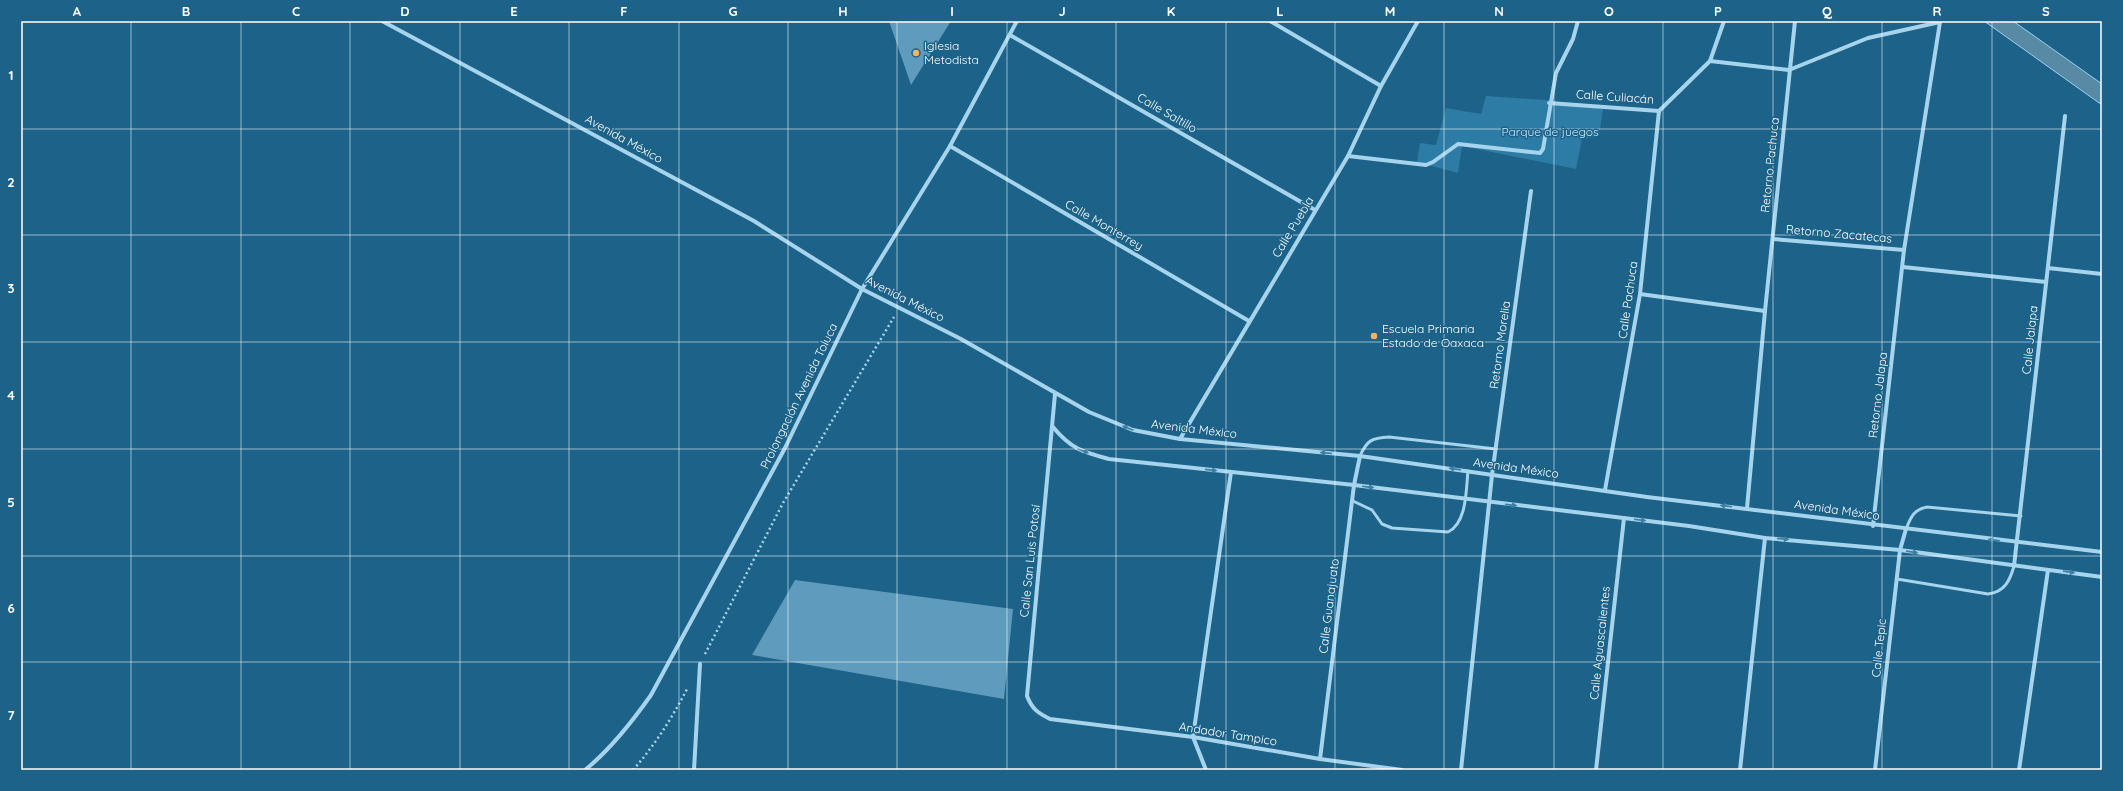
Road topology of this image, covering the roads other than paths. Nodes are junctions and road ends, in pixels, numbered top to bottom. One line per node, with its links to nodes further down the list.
1 (382, 21): 25 (street, Avenida México)
2 (1017, 21): 8 (street, Prolongación Avenida Toluca)
3 (1270, 21): 11 (street)
4 (1418, 21): 11 (street, Calle Puebla)
5 (1578, 21): 12 (street)
6 (1724, 21): 9 (street)
7 (1795, 21): 10 (street, Retorno Pachuca)
8 (1010, 35): 15 (street, Prolongación Avenida Toluca); 18 (street, Calle Saltillo)
9 (1710, 61): 10 (street); 13 (street, Calle Culiacán)
10 (1789, 70): 19 (street, Retorno Pachuca); 20 (street, Retorno Jalapa)
11 (1381, 86): 16 (street, Calle Puebla)
12 (1549, 103): 13 (street, Calle Culiacán); 16 (street)
13 (1659, 111): 26 (street, Calle Pachuca)
14 (2065, 116): 22 (street, Calle Jalapa)
15 (950, 146): 25 (street, Prolongación Avenida Toluca); 28 (street, Calle Monterrey)
16 (1348, 156): 18 (street, Calle Puebla)
17 (1531, 191): 32 (street, Retorno Morelia)
18 (1315, 210): 28 (street, Calle Puebla)
19 (1773, 238): 20 (street, Retorno Zacatecas); 27 (street, Retorno Pachuca)
20 (1904, 250): 21 (street, Retorno Jalapa)
21 (1903, 267): 24 (street); 45 (street, Retorno Jalapa)
22 (2048, 268): 23 (street); 24 (street, Calle Jalapa)
23 (2102, 274)
24 (2046, 282): 43 (street, Calle Jalapa)
25 (862, 289): 29 (street, Avenida México); 59 (street, Prolongación Avenida Toluca)
26 (1640, 294): 27 (street); 38 (street, Calle Pachuca)
27 (1765, 311): 42 (street, Retorno Pachuca)
28 (1249, 321): 31 (street, Calle Puebla)
29 (1055, 394): 30 (street, Calle San Luis Potosí); 31 (street, Avenida México, one-way to 29)
30 (1053, 427): 35 (street, one-way to 35); 56 (street, Calle San Luis Potosí)
31 (1180, 439): 33 (street, Avenida México, one-way to 31)
32 (1496, 449): 33 (lane); 36 (street, Retorno Morelia)
33 (1360, 456): 34 (street, Avenida México, one-way to 33); 37 (street, Calle Guanajuato)
34 (1468, 471): 36 (street, Avenida México); 39 (lane)
35 (1231, 472): 37 (street); 57 (street)
36 (1492, 475): 38 (street, Avenida México); 41 (street, Retorno Morelia)
37 (1354, 485): 39 (street, one-way to 39); 40 (street, Calle Guanajuato)
38 (1605, 490): 42 (street, Avenida México, one-way to 38)
39 (1464, 499): 40 (lane); 41 (street)
40 (1353, 501): 58 (street, Calle Guanajuato)
41 (1491, 503): 44 (street, one-way to 44); 63 (street)
42 (1747, 508): 45 (street, Avenida México)
43 (2021, 516): 46 (lane); 48 (street, Calle Jalapa)
44 (1624, 518): 47 (street, one-way to 47); 64 (street, Calle Aguascalientes)
45 (1873, 526): 46 (street, Avenida México)
46 (1906, 529): 48 (street, Avenida México, one-way to 46); 49 (street, Calle Tepic)
47 (1764, 538): 49 (street, one-way to 49); 65 (street)
48 (2018, 542): 50 (street, Avenida México); 51 (street, Calle Jalapa)
49 (1900, 550): 51 (street, one-way to 51); 54 (street, Calle Tepic)
50 (2102, 552)
51 (2014, 566): 52 (street); 54 (lane)
52 (2048, 570): 53 (street, one-way to 53); 67 (street)
53 (2102, 577)
54 (1897, 579): 66 (street, Calle Tepic)
55 (700, 664): 60 (street)
56 (1050, 719): 57 (street, Andador Tampico)
57 (1193, 737): 58 (street, Andador Tampico); 61 (street)
58 (1320, 759): 62 (street, Andador Tampico)
59 (585, 770)
60 (694, 770)
61 (1206, 770)
62 (1402, 770)
63 (1461, 770)
64 (1596, 770)
65 (1740, 770)
66 (1875, 770)
67 (2019, 770)

